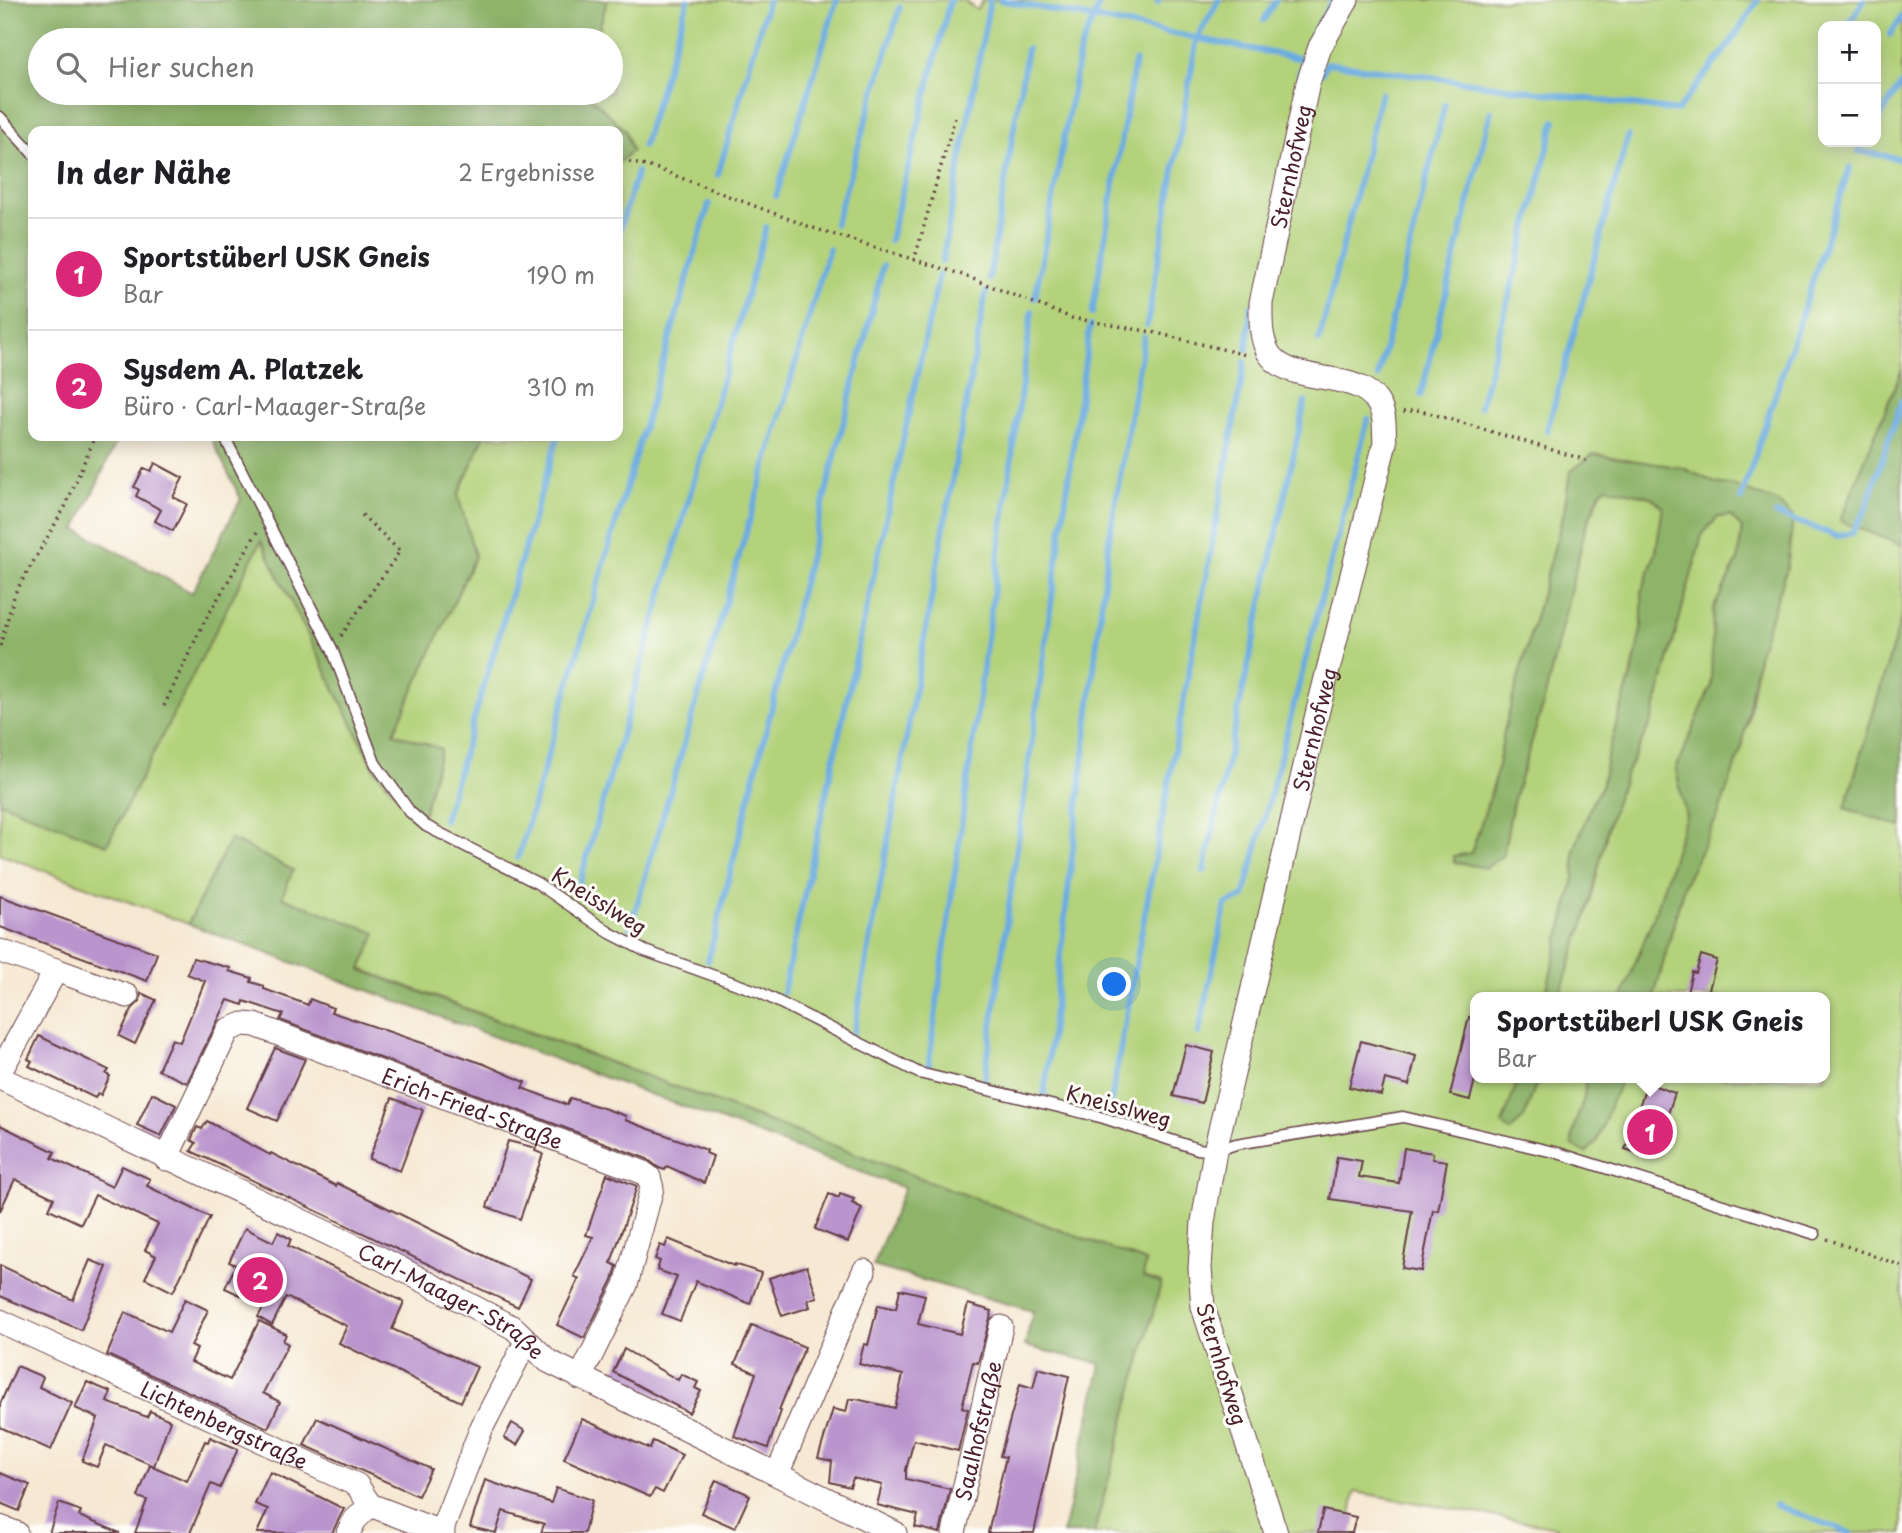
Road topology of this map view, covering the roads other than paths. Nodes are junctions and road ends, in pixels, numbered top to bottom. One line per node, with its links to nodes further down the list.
1 (1347, 0): 10 (street, Sternhofweg)
2 (0, 117): 3 (lane)
3 (28, 148)
4 (226, 441): 10 (lane, Kneisslweg)
5 (0, 951): 6 (street)
6 (55, 970): 7 (street); 8 (street)
7 (127, 996)
8 (0, 1072)
9 (0, 1078): 11 (street, Carl-Maager-Straße)
10 (1215, 1151): 12 (lane); 27 (street, Sternhofweg)
11 (166, 1159): 16 (street, Carl-Maager-Straße); 17 (street, Erich-Fried-Straße)
12 (1815, 1234)
13 (864, 1270): 18 (street)
14 (0, 1321): 19 (street, Lichtenbergstraße)
15 (1001, 1327): 26 (street, Saalhofstraße)
16 (526, 1342): 17 (street, Carl-Maager-Straße); 24 (street)
17 (580, 1378): 18 (street, Carl-Maager-Straße)
18 (778, 1472): 21 (street, Carl-Maager-Straße)
19 (370, 1505): 23 (street); 24 (street, Lichtenbergstraße)
20 (0, 1527): 22 (street)
21 (865, 1527): 25 (street, Carl-Maager-Straße)
22 (16, 1533)
23 (348, 1533)
24 (442, 1533)
25 (895, 1533)
26 (954, 1533)
27 (1276, 1533)

